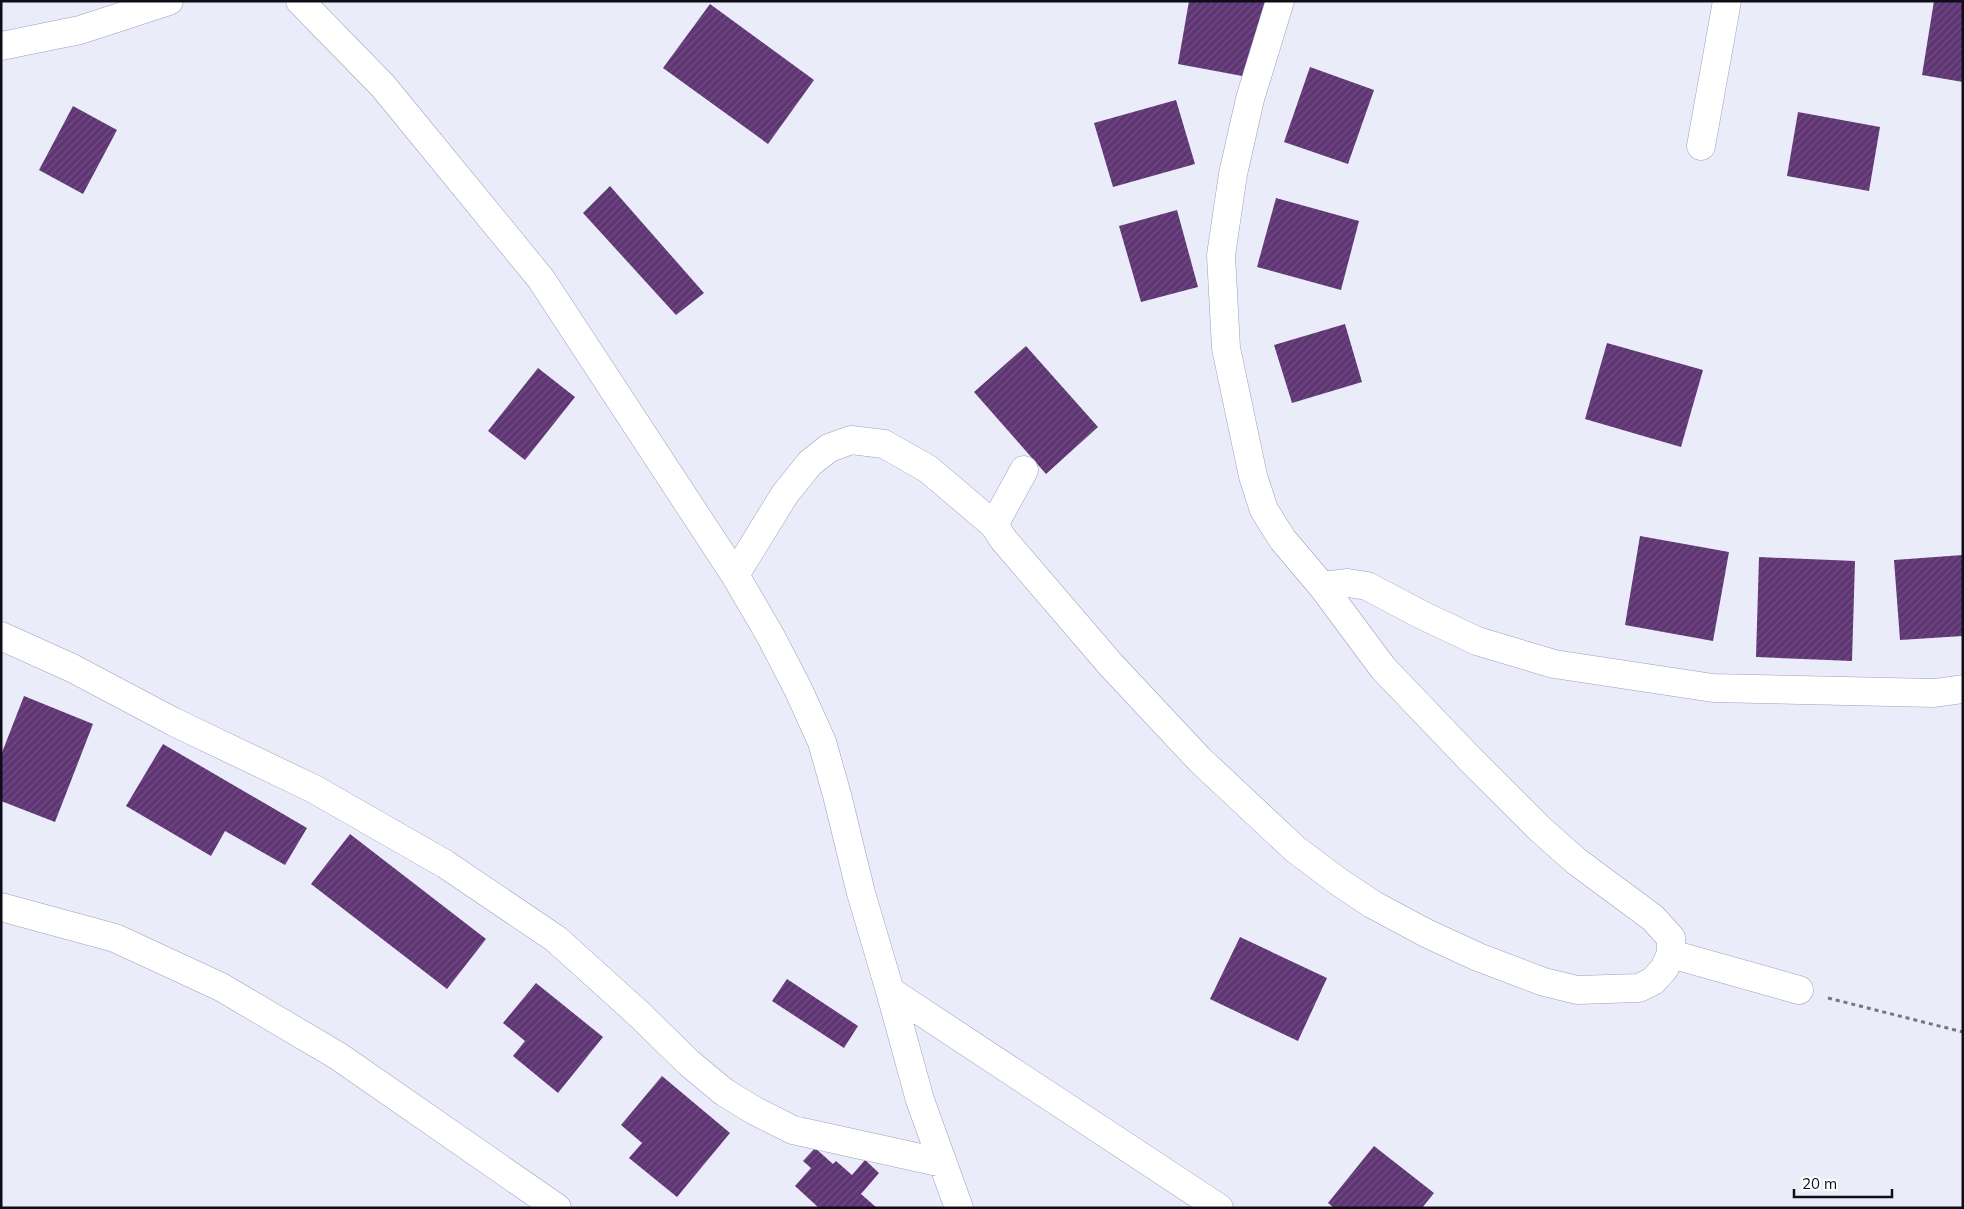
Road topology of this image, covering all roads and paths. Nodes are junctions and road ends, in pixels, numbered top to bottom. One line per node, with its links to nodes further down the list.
1 (169, 1): 5 (street)
2 (300, 1): 9 (street)
3 (1280, 1): 10 (street)
4 (1727, 1): 6 (street)
5 (1, 46)
6 (1701, 146)
7 (1024, 470): 8 (street)
8 (994, 526): 9 (street); 14 (street)
9 (735, 575): 16 (street)
10 (1322, 586): 12 (street); 14 (street)
11 (1, 636): 18 (street)
12 (1963, 689)
13 (1, 907): 19 (street)
14 (1671, 954): 15 (street)
15 (1799, 990): 17 (path)
16 (890, 992): 18 (street); 21 (street)
17 (1963, 1032)
18 (943, 1163): 20 (street)
19 (557, 1208)
20 (960, 1208)
21 (1219, 1208)

